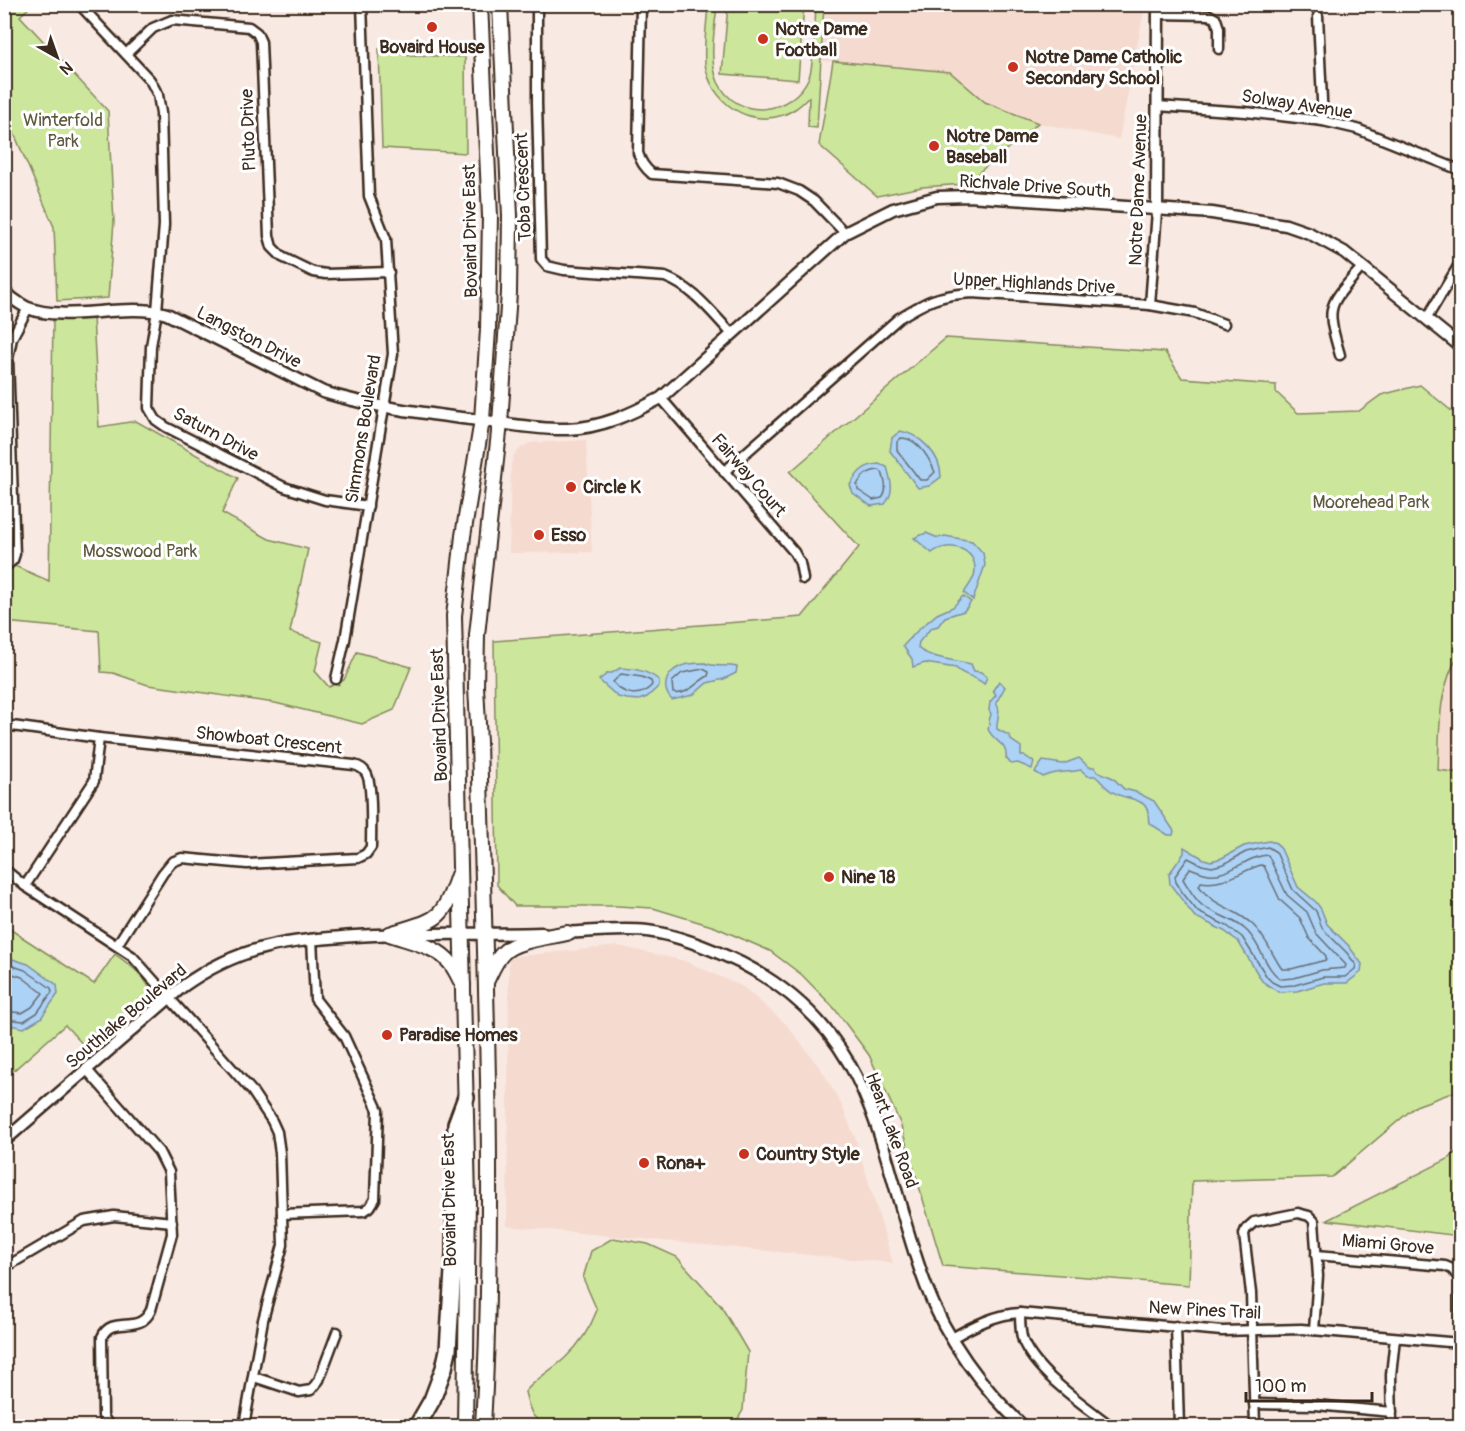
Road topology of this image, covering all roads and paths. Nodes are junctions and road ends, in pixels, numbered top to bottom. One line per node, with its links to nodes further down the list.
1 (79, 4): 10 (street)
2 (362, 4): 18 (street, Simmons Boulevard)
3 (480, 4): 30 (main road, Bovaird Drive East)
4 (500, 4): 31 (main road)
5 (537, 4): 25 (street, Toba Crescent)
6 (641, 4): 15 (street)
7 (1158, 9): 9 (street); 11 (street, Notre Dame Avenue)
8 (1318, 16): 12 (street)
9 (1219, 49)
10 (126, 54): 18 (street, Pluto Drive); 22 (street)
11 (1157, 106): 12 (street, Solway Avenue); 14 (street, Notre Dame Avenue)
12 (1323, 121): 13 (street, Solway Avenue)
13 (1461, 170)
14 (1157, 211): 15 (street, Richvale Drive South); 17 (street, Richvale Drive South); 20 (street, Notre Dame Avenue)
15 (845, 233): 25 (street, Richvale Drive South)
16 (1461, 263): 23 (street)
17 (1362, 267): 23 (street, Richvale Drive South); 27 (street)
18 (389, 272): 29 (street, Simmons Boulevard)
19 (4, 292): 21 (street, Langston Drive)
20 (1150, 305): 24 (street, Upper Highlands Drive); 32 (street, Upper Highlands Drive)
21 (28, 308): 22 (street, Langston Drive); 34 (street)
22 (157, 311): 29 (street, Langston Drive); 33 (street, Saturn Drive)
23 (1427, 318): 26 (street, Richvale Drive South)
24 (1224, 324)
25 (732, 334): 28 (street, Richvale Drive South)
26 (1461, 346)
27 (1340, 355)
28 (661, 398): 31 (street, Richvale Drive South); 32 (street, Fairway Court)
29 (384, 405): 30 (street, Langston Drive); 33 (street, Simmons Boulevard)
30 (482, 420): 31 (street, Richvale Drive South); 39 (main road, Bovaird Drive East)
31 (500, 423): 45 (main road)
32 (724, 472): 35 (street, Fairway Court)
33 (368, 506): 36 (street, Simmons Boulevard)
34 (4, 568)
35 (803, 579)
36 (336, 679)
37 (4, 727): 38 (street, Showboat Crescent)
38 (99, 738): 41 (street); 47 (street, Showboat Crescent)
39 (461, 864): 42 (main road, Bovaird Drive East); 44 (main road)
40 (4, 869): 41 (street)
41 (26, 886): 47 (street)
42 (463, 933): 44 (street, Southlake Boulevard); 45 (street, Heart Lake Road); 49 (main road, Bovaird Drive East)
43 (567, 933): 45 (street, Heart Lake Road); 48 (main road); 63 (street, Heart Lake Road)
44 (390, 934): 46 (street, Southlake Boulevard); 49 (main road)
45 (484, 934): 48 (main road)
46 (312, 939): 50 (street, Southlake Boulevard); 54 (street)
47 (117, 945): 50 (street)
48 (485, 984): 74 (main road)
49 (464, 988): 52 (main road, Bovaird Drive East)
50 (170, 997): 51 (street, Southlake Boulevard); 54 (street)
51 (87, 1070): 53 (street, Southlake Boulevard); 55 (street)
52 (466, 1097): 72 (highway); 73 (main road, Bovaird Drive East)
53 (4, 1141)
54 (282, 1214): 67 (street)
55 (172, 1222): 57 (street); 70 (street)
56 (1316, 1255): 60 (street); 61 (street); 65 (street, Miami Grove)
57 (4, 1268)
58 (1020, 1313): 59 (street, New Pines Trail); 63 (street, New Pines Trail); 76 (street)
59 (1176, 1326): 61 (street, New Pines Trail); 77 (street)
60 (1314, 1330): 61 (street, New Pines Trail); 64 (street, New Pines Trail)
61 (1252, 1331): 68 (street)
62 (337, 1332): 67 (street)
63 (952, 1338): 75 (street, Heart Lake Road)
64 (1395, 1338): 65 (street, New Pines Trail); 69 (street)
65 (1460, 1343): 66 (street, Miami Grove)
66 (1461, 1352)
67 (254, 1377): 71 (street)
68 (1254, 1404): 69 (street); 78 (street)
69 (1392, 1412): 79 (street)
70 (110, 1426)
71 (244, 1426)
72 (417, 1426)
73 (465, 1426)
74 (483, 1426)
75 (1023, 1426)
76 (1111, 1426)
77 (1179, 1426)
78 (1255, 1426)
79 (1392, 1426)

